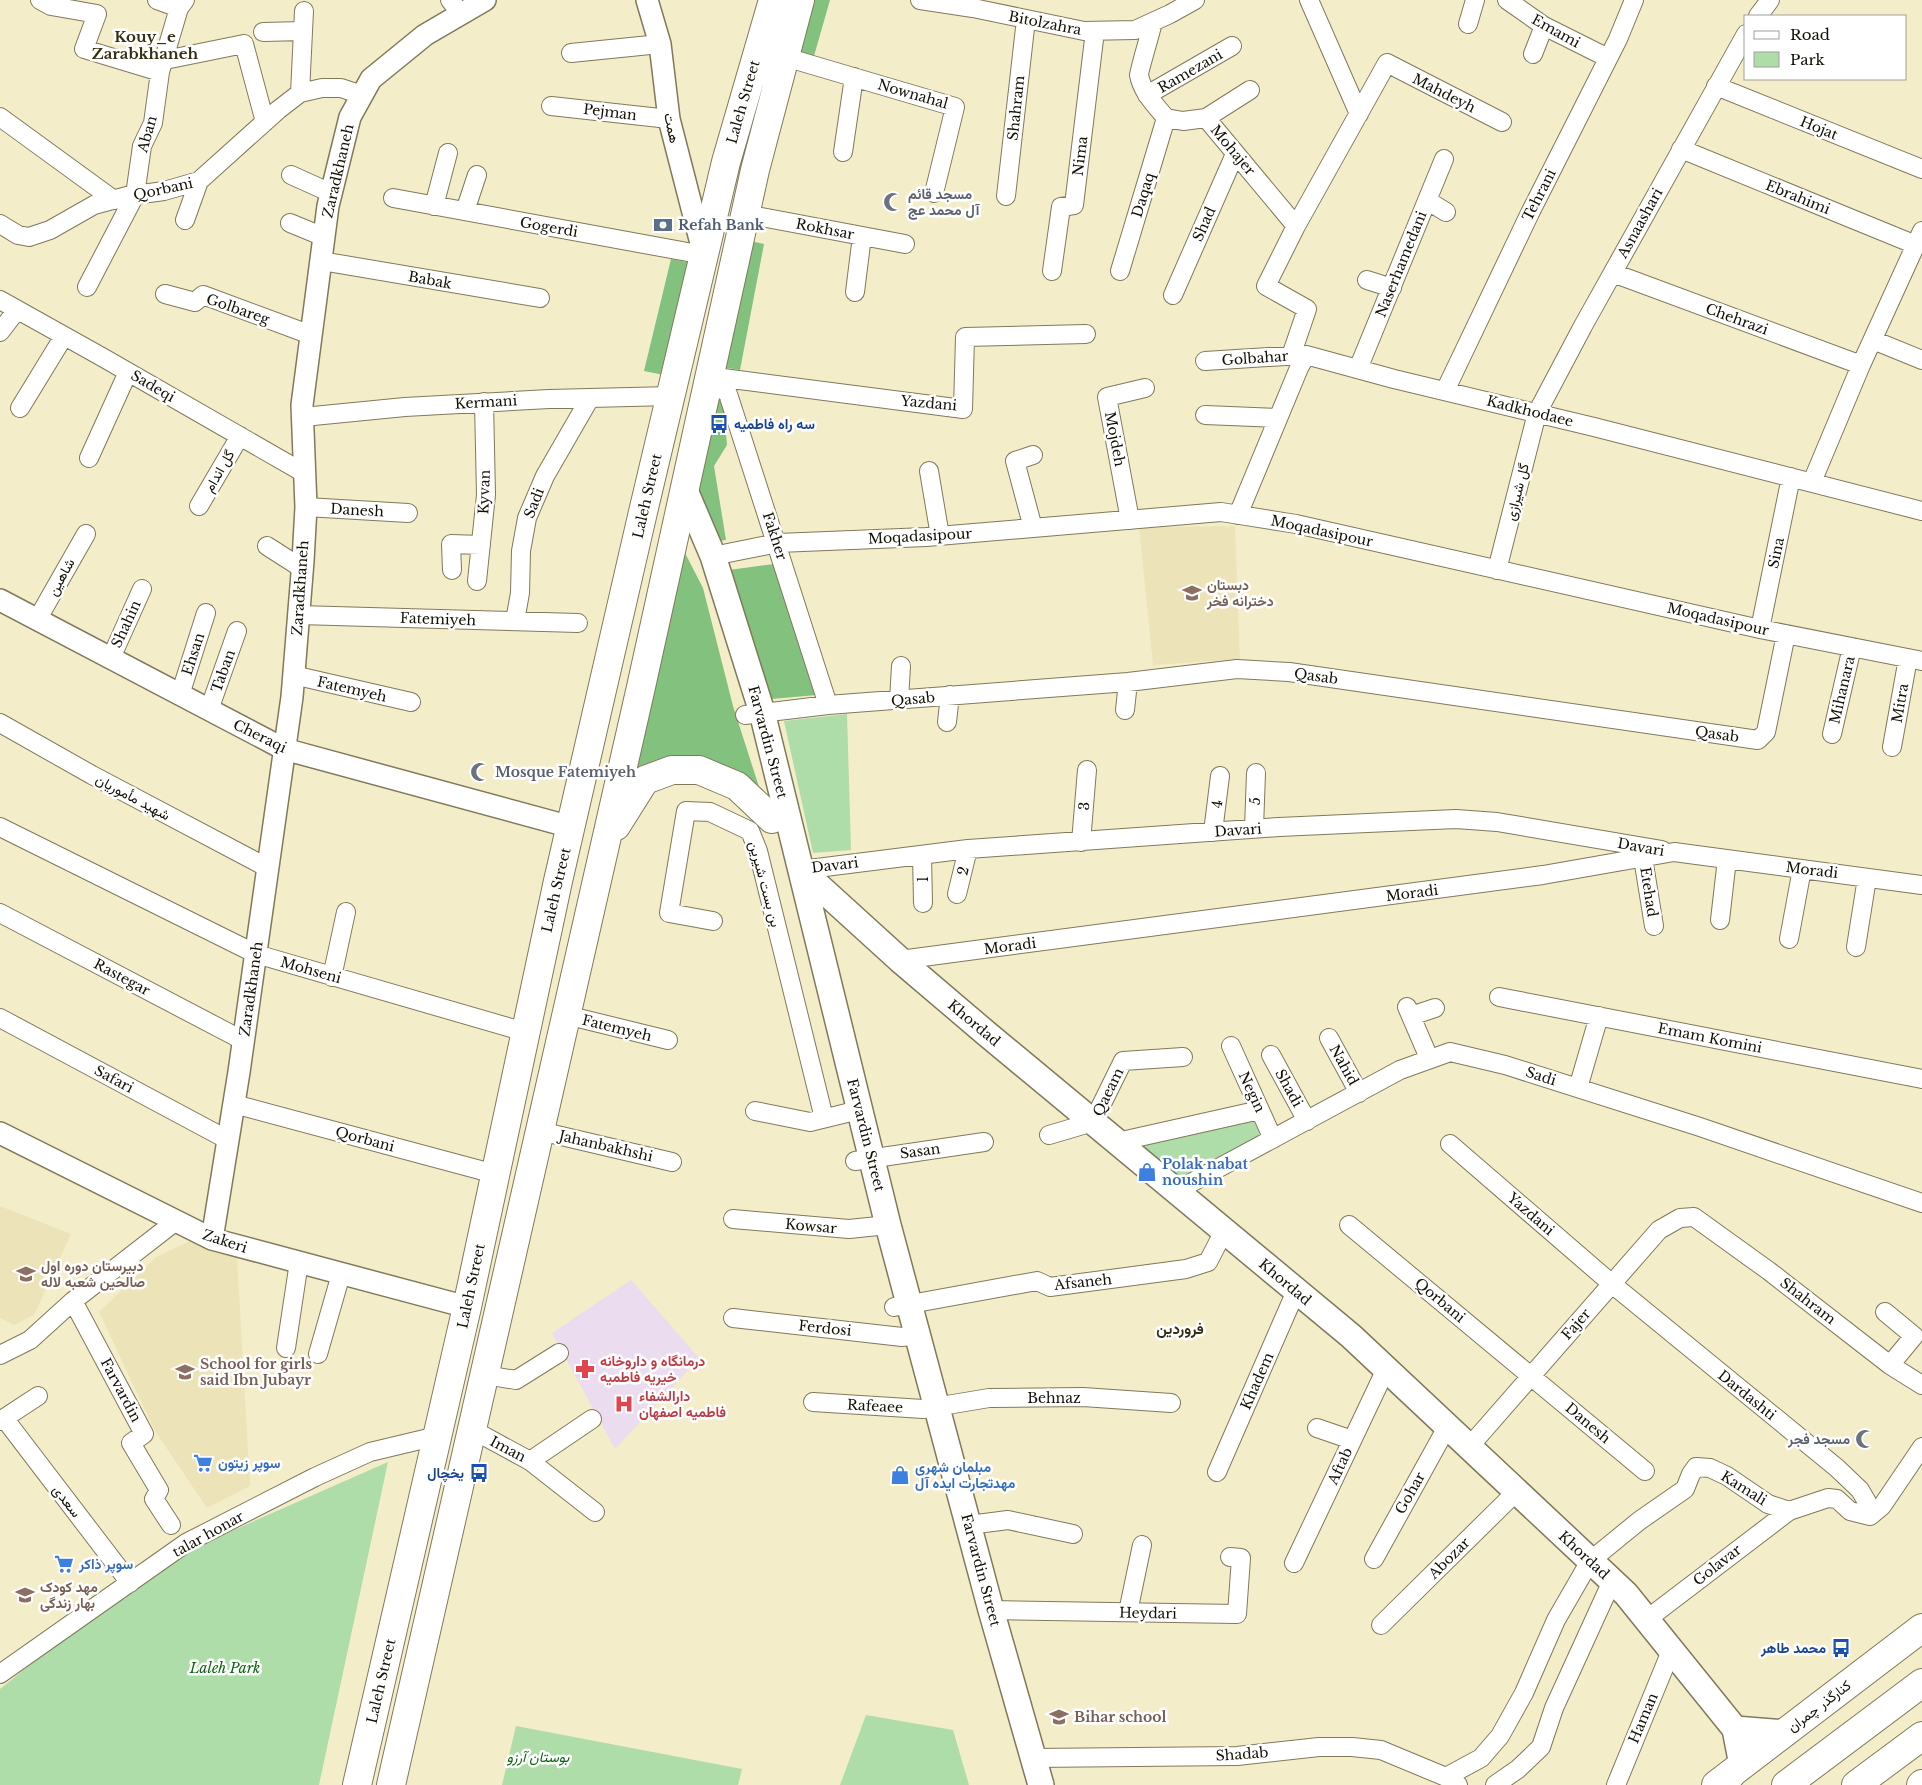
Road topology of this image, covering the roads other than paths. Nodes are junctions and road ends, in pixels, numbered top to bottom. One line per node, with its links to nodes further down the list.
1 (40, 0): 33 (street)
2 (157, 0): 14 (street)
3 (485, 0): 16 (street, Zaradkhaneh)
4 (647, 0): 27 (street, همت)
5 (773, 0): 76 (main road, Laleh Street)
6 (800, 0): 31 (main road, Laleh Street)
7 (921, 0): 15 (street, Bitolzahra)
8 (1195, 0): 20 (street, Bitolzahra)
9 (1309, 0): 41 (street)
10 (1475, 0): 21 (street)
11 (1506, 0): 22 (street, Emami)
12 (1634, 0): 32 (street, Tehrani)
13 (1770, 0): 18 (street)
14 (182, 4): 33 (street, Aban)
15 (991, 6): 19 (street, Bitolzahra)
16 (456, 7): 39 (street, Zaradkhaneh)
17 (304, 10): 23 (street)
18 (1759, 15)
19 (1026, 19): 24 (street, Bitolzahra); 60 (street, Shahram)
20 (1153, 22): 24 (street, Bitolzahra); 38 (street)
21 (1468, 24)
22 (1544, 26): 30 (street); 32 (street, Emami)
23 (303, 31): 25 (street); 37 (street)
24 (1095, 31): 78 (street, Nima)
25 (263, 32)
26 (1744, 37): 35 (street, Asnaashari)
27 (660, 44): 29 (street); 45 (street, همت)
28 (1232, 46): 38 (street, Ramezani)
29 (571, 53)
30 (1534, 54)
31 (785, 57): 34 (street, Nownahal); 67 (main road, Laleh Street)
32 (1608, 58): 103 (street, Tehrani)
33 (162, 66): 46 (street); 59 (street, Aban)
34 (854, 77): 49 (street); 58 (street, Nownahal)
35 (1716, 86): 48 (street, Asnaashari); 53 (street, Hojat)
36 (1250, 90): 44 (street)
37 (300, 93): 39 (street, Qorbani); 46 (street, Qorbani)
38 (1147, 95): 43 (street)
39 (362, 96): 57 (street, Zaradkhaneh)
40 (551, 106): 45 (street, Pejman)
41 (1358, 114): 47 (street, Mahdeyh); 71 (street)
42 (0, 117): 62 (street)
43 (1166, 118): 44 (street, Mohajer); 79 (street, Daqaq)
44 (1206, 118): 51 (street, Mohajer)
45 (668, 119): 76 (street, همت)
46 (265, 122): 56 (street, Qorbani)
47 (1502, 122)
48 (1681, 149): 74 (street, Ebrahimi); 80 (street, Asnaashari)
49 (843, 152)
50 (448, 153): 64 (street)
51 (1235, 154): 71 (street, Mohajer); 86 (street, Shad)
52 (1444, 159): 63 (street, Naserhamedani)
53 (1922, 169)
54 (291, 175): 57 (street)
55 (477, 175): 65 (street)
56 (199, 181): 59 (street, Qorbani); 68 (street)
57 (331, 193): 73 (street, Zaradkhaneh)
58 (934, 194)
59 (135, 195): 62 (street, Qorbani); 82 (street, Aban)
60 (1006, 196)
61 (393, 198): 64 (street, Gogerdi)
62 (114, 200): 70 (street, Qorbani)
63 (1428, 200): 66 (street); 83 (street, Naserhamedani)
64 (434, 206): 65 (street, Gogerdi)
65 (465, 211): 76 (street, Gogerdi)
66 (1446, 212)
67 (745, 214): 72 (street, Rokhsar); 101 (main road, Laleh Street)
68 (185, 220)
69 (290, 223): 73 (street)
70 (0, 224)
71 (1296, 226): 95 (street)
72 (862, 236): 75 (street, Rokhsar); 84 (street)
73 (324, 237): 77 (street, Zaradkhaneh)
74 (1919, 238): 94 (street)
75 (905, 244)
76 (704, 255): 104 (main road, Laleh Street)
77 (321, 261): 87 (street, Babak); 92 (street, Zaradkhaneh)
78 (1052, 271)
79 (1120, 271)
80 (1613, 272): 98 (street, Chehrazi); 108 (street, Asnaashari)
81 (1367, 280): 83 (street)
82 (88, 287)
83 (1392, 288): 99 (street, Naserhamedani)
84 (855, 292)
85 (165, 294): 92 (street, Golbareg)
86 (1173, 295)
87 (540, 298)
88 (0, 300): 89 (street, Sadeqi)
89 (18, 310): 90 (street); 93 (street, Sadeqi)
90 (0, 332)
91 (1086, 334): 101 (street, Yazdani)
92 (311, 335): 110 (street, Zaradkhaneh)
93 (64, 336): 100 (street, Sadeqi); 107 (street)
94 (1873, 340): 96 (street); 98 (street)
95 (1298, 355): 97 (street, Golbahar); 99 (street, Kadkhodaee); 111 (street)
96 (1922, 360)
97 (1205, 361)
98 (1861, 365): 118 (street)
99 (1358, 369): 103 (street, Kadkhodaee)
100 (128, 372): 112 (street, Sadeqi); 114 (street)
101 (708, 376): 119 (main road, Laleh Street); 130 (street, Fakher)
102 (1145, 388): 125 (street, Mojdeh)
103 (1445, 391): 108 (street, Kadkhodaee)
104 (671, 396): 105 (street, Kermani); 165 (main road, Laleh Street)
105 (590, 398): 106 (street, Kermani); 143 (street, Sadi)
106 (484, 402): 110 (street, Kermani); 131 (street, Kyvan)
107 (20, 408)
108 (1537, 413): 117 (street, Kadkhodaee); 136 (street, گل شیرازی)
109 (1205, 415): 111 (street)
110 (302, 417): 116 (street, Zaradkhaneh)
111 (1278, 418): 124 (street)
112 (240, 436): 116 (street, Sadeqi); 120 (street, گل اندام)
113 (1033, 455): 126 (street)
114 (89, 458)
115 (929, 471): 129 (street)
116 (304, 473): 121 (street, Zaradkhaneh)
117 (1791, 477): 118 (street, Kadkhodaee); 145 (street, Sina)
118 (1812, 482): 122 (street, Kadkhodaee)
119 (684, 488): 128 (main road, Laleh Street); 133 (main road, Farvardin Street)
120 (199, 506)
121 (306, 507): 123 (street, Danesh); 134 (street, Zaradkhaneh)
122 (1922, 512)
123 (408, 513)
124 (1238, 515): 125 (street, Moqadasipour); 136 (street, Moqadasipour)
125 (1130, 520): 126 (street, Moqadasipour)
126 (1033, 528): 129 (street, Moqadasipour)
127 (86, 534): 142 (street, شاهین)
128 (674, 534): 161 (main road, Farvardin Street); 168 (main road, Laleh Street)
129 (940, 536): 130 (street, Moqadasipour)
130 (778, 543): 133 (street, Moqadasipour); 158 (street, Fakher)
131 (481, 544): 135 (street); 137 (street, Kyvan)
132 (266, 546): 134 (street)
133 (713, 556): 161 (main road, Farvardin Street)
134 (303, 569): 141 (street, Zaradkhaneh)
135 (452, 570)
136 (1497, 570): 145 (street, Moqadasipour)
137 (478, 581)
138 (142, 589): 149 (street, Shahin)
139 (0, 600): 142 (street, Cheraqi)
140 (206, 613): 154 (street, Ehsan)
141 (299, 615): 143 (street, Fatemiyeh); 152 (street, Zaradkhaneh)
142 (37, 620): 149 (street, Cheraqi)
143 (515, 621): 144 (street, Fatemiyeh)
144 (578, 623)
145 (1760, 629): 147 (street, Moqadasipour)
146 (237, 631): 159 (street, Taban)
147 (1786, 634): 148 (street, Moqadasipour); 153 (street, Qasab)
148 (1852, 647): 150 (street, Moqadasipour); 164 (street, Mihanara)
149 (111, 658): 154 (street, Cheraqi)
150 (1915, 660): 166 (street, Mitra)
151 (901, 666): 156 (street)
152 (293, 676): 157 (street, Fatemyeh); 167 (street, Zaradkhaneh)
153 (1128, 682): 155 (street, Qasab); 160 (street)
154 (180, 695): 159 (street, Cheraqi)
155 (950, 695): 156 (street, Qasab); 162 (street)
156 (899, 700): 158 (street, Qasab)
157 (411, 702)
158 (828, 705): 161 (street, Qasab)
159 (209, 710): 167 (street, Cheraqi)
160 (1125, 710)
161 (754, 714): 173 (main road, Farvardin Street); 187 (main road, Farvardin Street)
162 (947, 722)
163 (0, 723): 185 (street, شهید مأموریان)
164 (1832, 734)
165 (590, 744): 168 (main road); 175 (main road, Laleh Street)
166 (1892, 747)
167 (284, 750): 175 (street, Cheraqi); 185 (street, Zaradkhaneh)
168 (626, 752): 170 (main road); 179 (main road, Laleh Street)
169 (1087, 770): 178 (street, 3)
170 (662, 773): 173 (main road); 179 (main road)
171 (1256, 773): 176 (street, 5)
172 (1220, 776): 177 (street, 4)
173 (772, 819): 221 (main road, Farvardin Street)
174 (0, 827): 199 (street, Mohseni)
175 (571, 827): 207 (main road, Laleh Street)
176 (1254, 828): 177 (street, Davari); 181 (street, Davari)
177 (1213, 832): 178 (street, Davari)
178 (1081, 842): 180 (street, Davari)
179 (605, 845): 204 (main road, Laleh Street)
180 (968, 848): 182 (street, Davari); 190 (street, 2)
181 (1674, 852): 183 (street, Moradi); 184 (street, Moradi)
182 (922, 855): 187 (street, Davari); 191 (street, 1)
183 (1643, 858): 196 (street, Etehad); 200 (street, Moradi)
184 (1727, 859): 186 (street, Moradi); 194 (street)
185 (268, 868): 199 (street, Zaradkhaneh)
186 (1802, 869): 188 (street, Moradi); 197 (street)
187 (801, 870): 200 (main road, Khordad); 221 (main road, Farvardin Street)
188 (1867, 878): 189 (street, Moradi); 198 (street)
189 (1922, 885)
190 (957, 894)
191 (923, 903)
192 (346, 912): 201 (street)
193 (0, 913): 210 (street, Rastegar)
194 (1720, 920)
195 (713, 921): 221 (street, بن بست شیرین)
196 (1654, 926)
197 (1789, 940)
198 (1856, 947)
199 (256, 954): 201 (street, Mohseni); 210 (street, Zaradkhaneh)
200 (900, 960): 223 (main road, Khordad)
201 (332, 977): 207 (street, Mohseni)
202 (1499, 997): 205 (street, Emam Komini)
203 (1435, 1008): 214 (street)
204 (566, 1015): 209 (street, Fatemyeh); 224 (main road, Laleh Street)
205 (1599, 1016): 215 (street, Emam Komini); 216 (street)
206 (0, 1018): 228 (street, Safari)
207 (525, 1032): 234 (main road, Laleh Street)
208 (1329, 1038): 217 (street, Nahid)
209 (668, 1040)
210 (244, 1042): 218 (street, Zaradkhaneh)
211 (1230, 1046): 219 (street, Negin)
212 (1271, 1054): 222 (street, Shadi)
213 (1183, 1058): 223 (street, Qaeam)
214 (1429, 1058): 216 (street, Sadi); 217 (street, Sadi)
215 (1922, 1079)
216 (1578, 1088): 236 (street, Sadi)
217 (1359, 1093): 222 (street, Sadi)
218 (234, 1104): 228 (street, Zaradkhaneh); 234 (street, Qorbani)
219 (1260, 1110): 227 (street, Negin); 230 (street)
220 (755, 1112): 221 (street)
221 (842, 1114): 232 (main road, Farvardin Street)
222 (1307, 1121): 227 (street, Sadi)
223 (1093, 1122): 226 (street); 230 (main road, Khordad)
224 (540, 1131): 233 (street, Jahanbakhshi); 259 (main road, Laleh Street)
225 (0, 1133): 238 (street, Zakeri)
226 (1048, 1135)
227 (1273, 1139): 235 (street, Sadi)
228 (228, 1140): 242 (street, Zaradkhaneh)
229 (984, 1142): 232 (street, Sasan)
230 (1117, 1142): 235 (main road, Khordad)
231 (1450, 1144): 245 (street, Yazdani)
232 (864, 1160): 240 (main road, Farvardin Street)
233 (672, 1162)
234 (495, 1174): 249 (main road, Laleh Street)
235 (1176, 1191): 241 (main road, Khordad)
236 (1922, 1203)
237 (733, 1219): 240 (street, Kowsar)
238 (176, 1221): 242 (street, Zakeri); 247 (street)
239 (1349, 1225): 260 (street, Qorbani)
240 (880, 1226): 248 (main road, Farvardin Street)
241 (1224, 1231): 246 (main road, Khordad); 248 (street, Afsaneh)
242 (212, 1239): 243 (street, Zakeri)
243 (299, 1262): 244 (street, Zakeri); 253 (street)
244 (341, 1274): 249 (street, Zakeri); 255 (street)
245 (1612, 1284): 257 (street, Fajer); 260 (street, Fajer); 281 (street, Dardashti)
246 (1296, 1291): 258 (main road, Khordad); 277 (street, Khadem)
247 (73, 1301): 256 (street); 282 (street, Farvardin)
248 (902, 1306): 252 (main road, Farvardin Street)
249 (466, 1308): 271 (main road, Laleh Street)
250 (1885, 1312): 257 (street)
251 (733, 1318): 252 (street, Ferdosi)
252 (910, 1336): 265 (main road, Farvardin Street)
253 (286, 1348)
254 (559, 1352): 259 (street)
255 (318, 1354)
256 (0, 1355)
257 (1890, 1365): 261 (street)
258 (1386, 1369): 268 (main road, Khordad); 272 (street, Aftab)
259 (485, 1375): 270 (main road, Laleh Street)
260 (1531, 1376): 273 (street, Fajer); 276 (street, Danesh)
261 (1922, 1384)
262 (38, 1396): 267 (street)
263 (812, 1402): 265 (street, Rafeaee)
264 (1171, 1403): 265 (street, Behnaz)
265 (930, 1407): 283 (main road, Farvardin Street); 310 (main road, Farvardin Street)
266 (592, 1418): 275 (street, Iman)
267 (2, 1420): 291 (street, سعدی)
268 (1447, 1427): 273 (main road, Khordad); 287 (street, Gohar)
269 (1317, 1428): 272 (street)
270 (473, 1430): 275 (street, Iman); 309 (main road, Laleh Street)
271 (437, 1436): 291 (street, talar honar); 292 (main road, Laleh Street)
272 (1352, 1440): 289 (street, Aftab)
273 (1469, 1447): 278 (main road, Khordad)
274 (1922, 1447): 281 (street)
275 (530, 1461): 280 (street)
276 (1645, 1471)
277 (1217, 1472)
278 (1516, 1492): 288 (main road, Khordad); 296 (street, Abozar)
279 (1789, 1511): 281 (street); 288 (street, Kamali); 295 (street, Golavar)
280 (596, 1512)
281 (1862, 1514)
282 (171, 1525)
283 (969, 1525): 284 (street); 293 (main road, Farvardin Street)
284 (1073, 1534)
285 (1142, 1545): 294 (street)
286 (1230, 1557): 294 (street, Heydari)
287 (1374, 1559)
288 (1590, 1560): 290 (main road, Khordad); 306 (street, Shadab)
289 (1294, 1563)
290 (1612, 1581): 295 (main road, Khordad); 312 (street)
291 (130, 1583): 299 (street, talar honar)
292 (403, 1585): 307 (main road, Laleh Street); 308 (main road)
293 (991, 1610): 294 (street, Heydari); 304 (main road, Farvardin Street)
294 (1128, 1612)
295 (1646, 1620): 298 (main road, Khordad)
296 (1381, 1625)
297 (1922, 1628): 302 (main road, کنارگذر چمران)
298 (1671, 1651): 301 (main road, Khordad); 313 (street, Haman)
299 (0, 1674)
300 (1922, 1683): 314 (main road)
301 (1735, 1728): 302 (main road); 305 (main road)
302 (1785, 1733): 305 (main road, کنارگذر چمران)
303 (1922, 1736): 315 (main road)
304 (1033, 1758): 306 (street, Shadab); 311 (main road, Farvardin Street)
305 (1728, 1777)
306 (1452, 1781)
307 (357, 1785)
308 (367, 1785)
309 (391, 1785)
310 (1025, 1785)
311 (1041, 1785)
312 (1495, 1785)
313 (1616, 1785)
314 (1786, 1785)
315 (1856, 1785)

